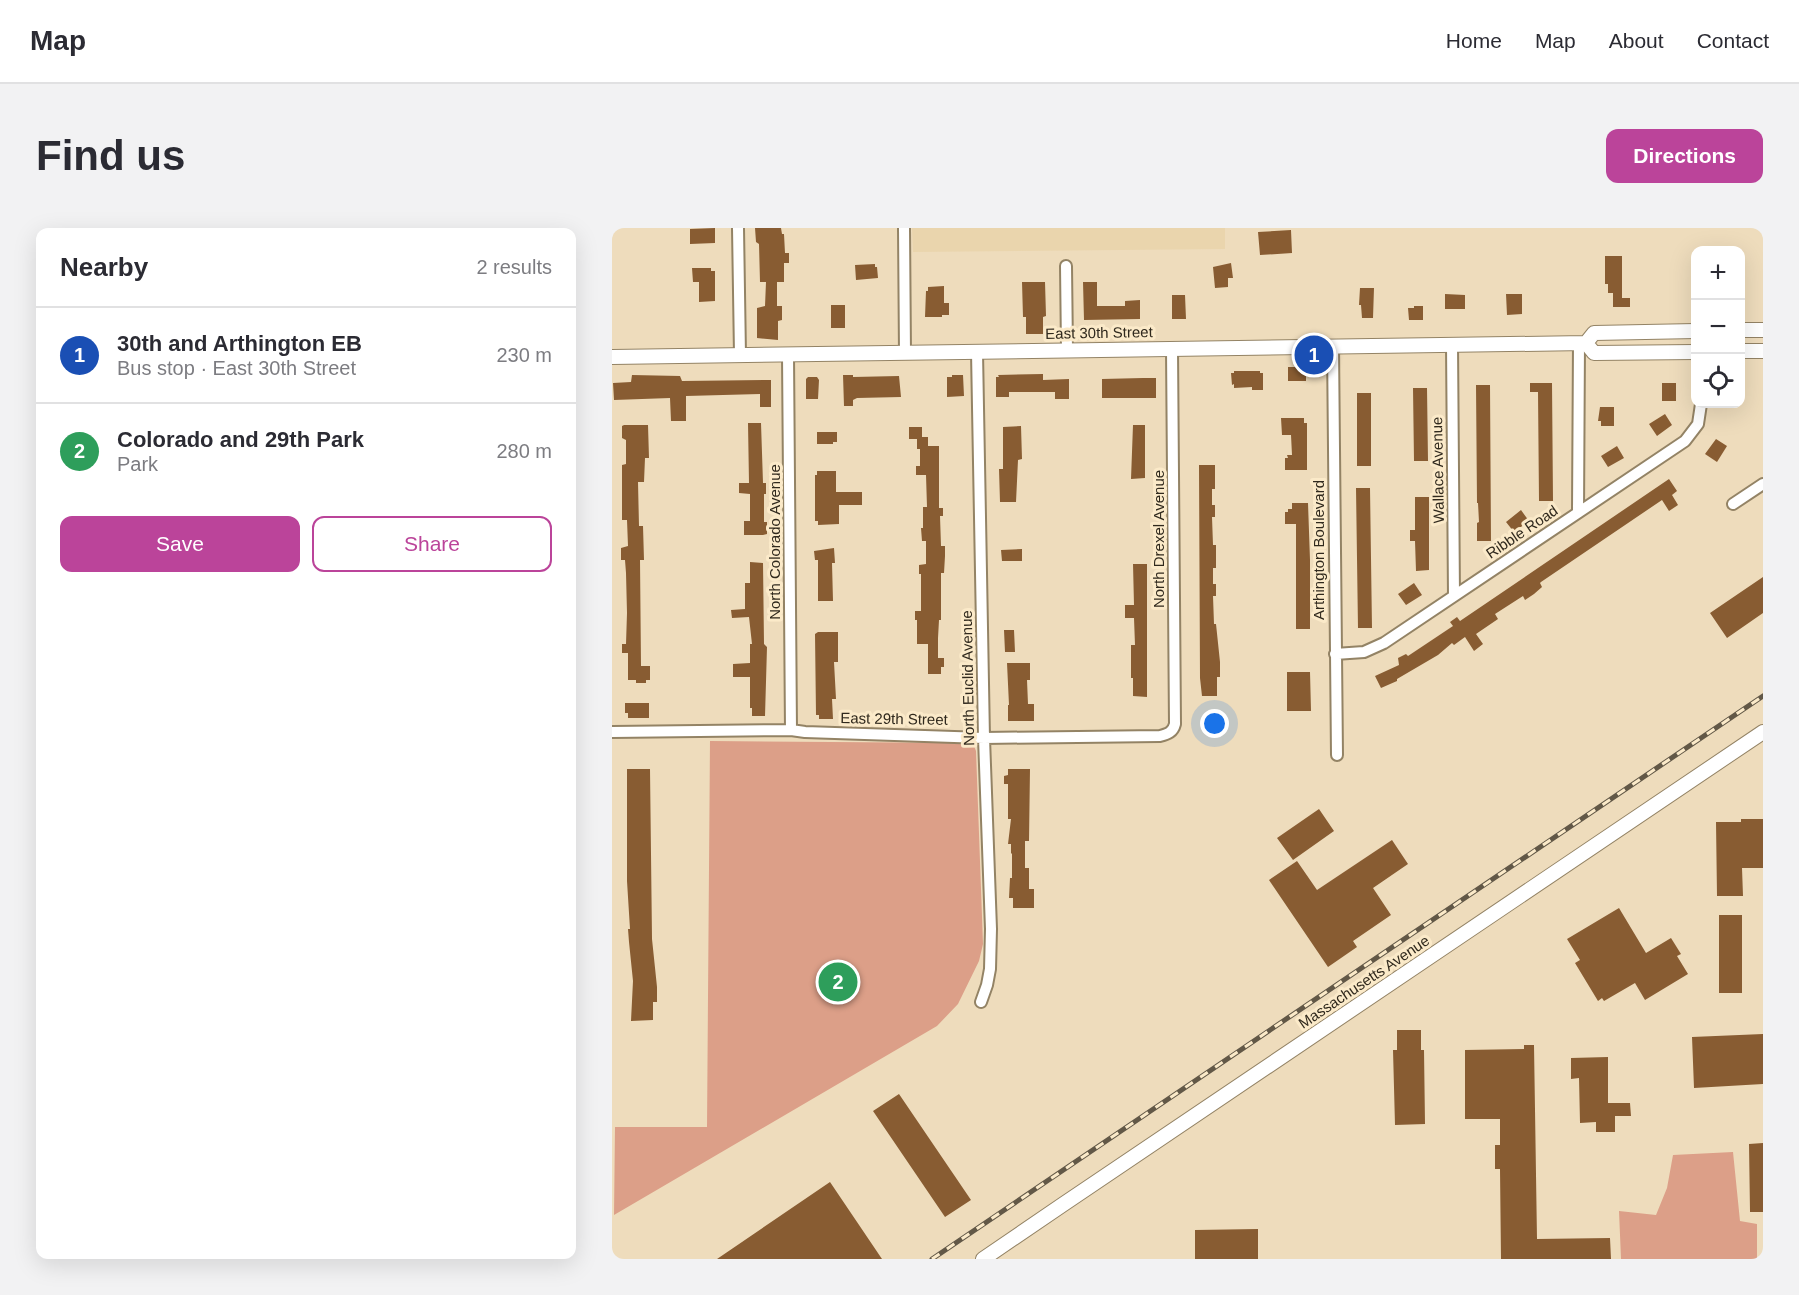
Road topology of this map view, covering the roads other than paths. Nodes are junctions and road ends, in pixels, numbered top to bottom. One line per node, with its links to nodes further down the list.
1 (738, 228): 17 (street)
2 (904, 228): 16 (street)
3 (1066, 266): 11 (street)
4 (1745, 330): 5 (main road)
5 (1763, 330)
6 (1691, 331): 7 (main road, East 30th Street)
7 (1582, 343): 8 (main road, East 30th Street); 15 (main road, East 30th Street); 23 (street)
8 (1452, 344): 9 (main road, East 30th Street); 24 (street, Wallace Avenue)
9 (1333, 346): 10 (main road, East 30th Street); 25 (street, Arthington Boulevard)
10 (1172, 349): 11 (main road, East 30th Street); 26 (street, North Drexel Avenue)
11 (1067, 350): 14 (main road, East 30th Street)
12 (1745, 351): 13 (main road)
13 (1763, 351)
14 (977, 352): 16 (main road, East 30th Street); 30 (street, North Euclid Avenue)
15 (1691, 352)
16 (905, 353): 18 (main road, East 30th Street)
17 (740, 355): 18 (main road, East 30th Street); 19 (main road, East 30th Street)
18 (788, 355): 27 (street, North Colorado Avenue)
19 (612, 357)
20 (1701, 408): 23 (street, Ribble Road)
21 (1763, 484): 22 (street)
22 (1733, 504)
23 (1578, 512): 24 (street, Ribble Road)
24 (1454, 596): 25 (street, Ribble Road)
25 (1335, 654): 31 (street, Arthington Boulevard)
26 (1174, 729): 30 (street, East 29th Street)
27 (791, 730): 28 (street, East 29th Street); 30 (street, East 29th Street)
28 (612, 732)
29 (1763, 732): 33 (main road, Massachusetts Avenue)
30 (984, 738): 32 (street, North Euclid Avenue)
31 (1337, 754)
32 (981, 1002)
33 (983, 1259)

